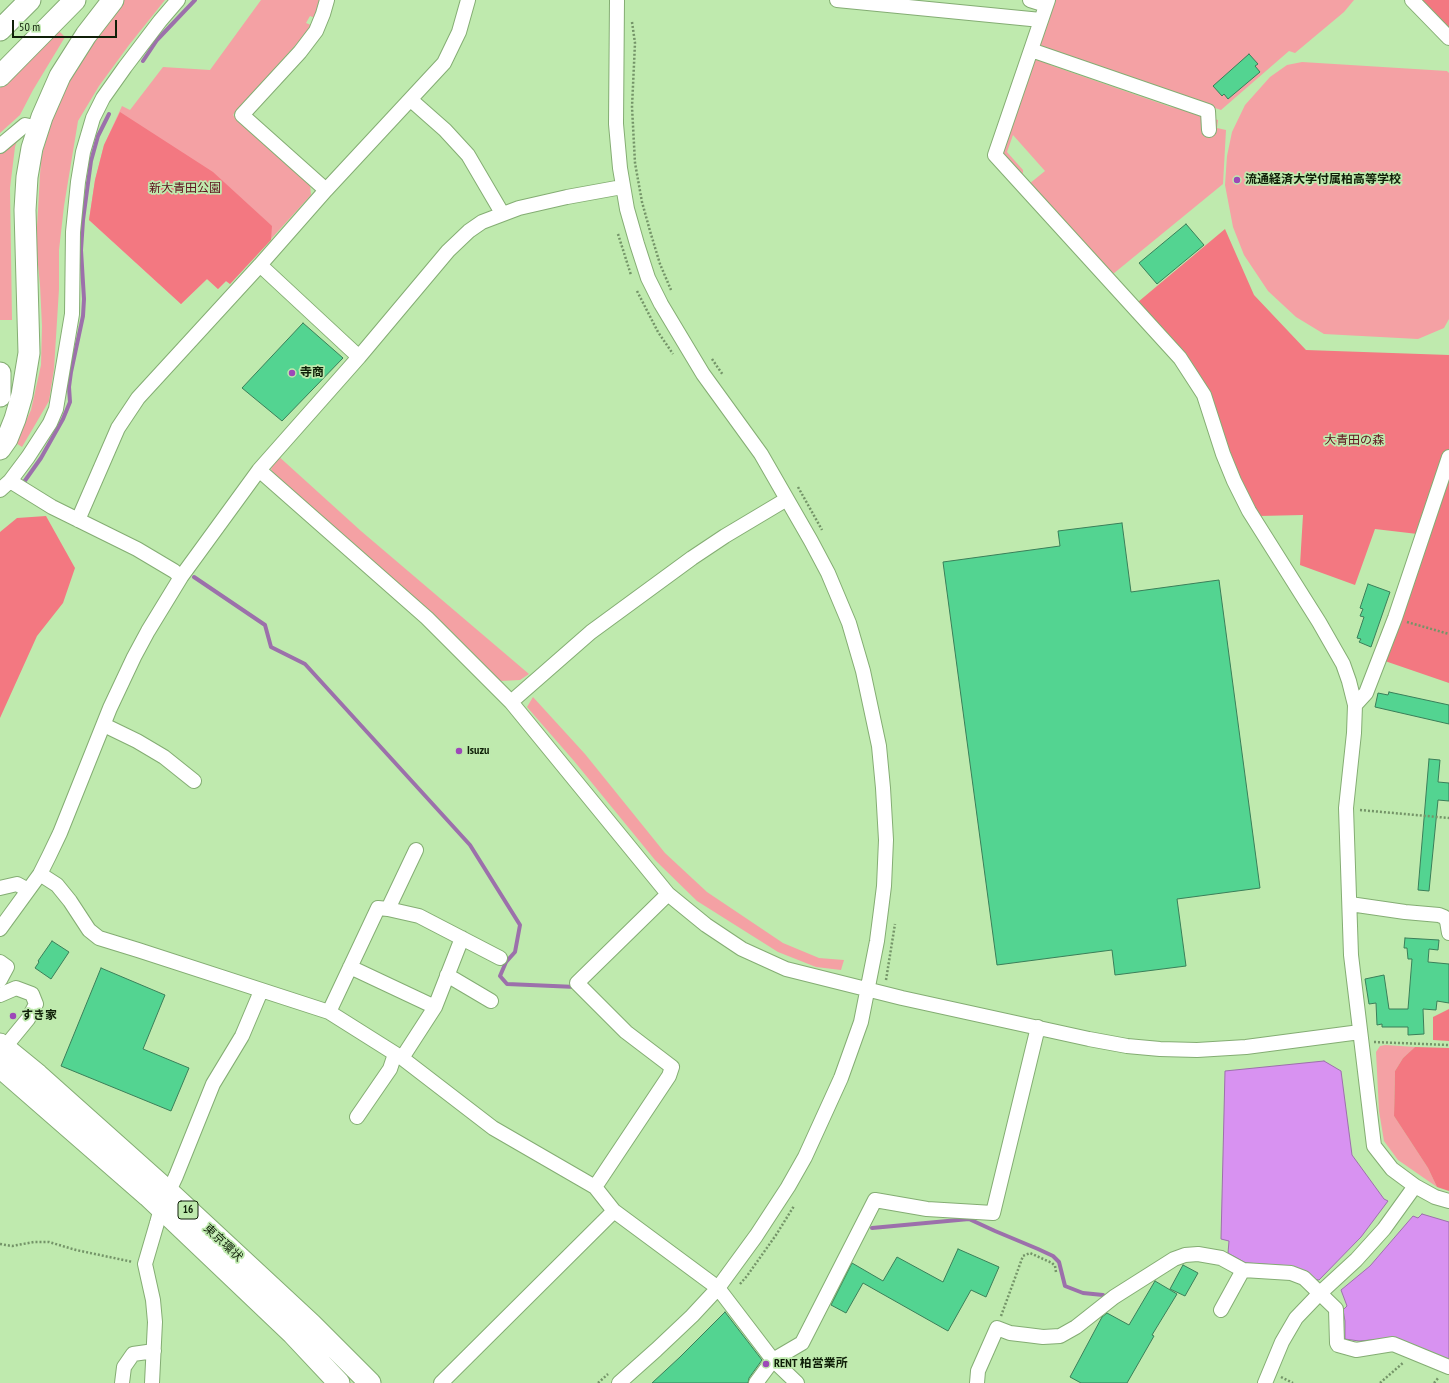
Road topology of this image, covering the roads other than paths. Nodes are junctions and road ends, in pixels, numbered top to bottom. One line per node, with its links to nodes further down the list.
1 (30, 0): 13 (highway)
2 (75, 0): 16 (highway)
3 (114, 0): 18 (highway)
4 (178, 0): 31 (street)
5 (327, 0): 22 (street)
6 (468, 0): 17 (street)
7 (617, 0): 21 (street)
8 (837, 0): 12 (street)
9 (1030, 0): 11 (street)
10 (1412, 0): 14 (street)
11 (1047, 3): 12 (street)
12 (1041, 20): 15 (street)
13 (0, 30)
14 (1449, 38)
15 (1031, 50): 19 (street); 36 (street)
16 (0, 76)
17 (411, 100): 22 (street); 23 (street)
18 (39, 128): 20 (street); 28 (highway)
19 (1209, 130)
20 (0, 146)
21 (622, 187): 23 (street); 32 (street)
22 (326, 190): 24 (street)
23 (502, 213): 25 (street)
24 (260, 265): 25 (street); 33 (street)
25 (359, 357): 30 (street)
26 (0, 373): 27 (highway)
27 (0, 396)
28 (0, 449)
29 (1449, 457): 36 (street)
30 (259, 470): 34 (street); 35 (street)
31 (5, 486): 33 (street)
32 (787, 500): 35 (street); 54 (street)
33 (78, 520): 34 (street)
34 (181, 577): 37 (street)
35 (511, 702): 43 (street)
36 (1355, 705): 44 (street)
37 (104, 725): 38 (street); 40 (street)
38 (194, 781)
39 (416, 850): 45 (street)
40 (40, 874): 42 (street); 55 (street)
41 (0, 888): 42 (street)
42 (28, 890): 46 (street)
43 (668, 894): 54 (street); 66 (street)
44 (1350, 904): 47 (street); 60 (street)
45 (388, 909): 48 (street); 51 (street)
46 (0, 929)
47 (1449, 932)
48 (462, 938): 49 (street); 52 (street)
49 (500, 958)
50 (0, 962): 53 (street)
51 (350, 967): 57 (street); 58 (street)
52 (447, 975): 56 (street); 57 (street)
53 (2, 989): 61 (street)
54 (868, 989): 59 (street); 71 (street)
55 (261, 991): 58 (street); 67 (street)
56 (490, 1001)
57 (435, 1007): 62 (street)
58 (328, 1012): 62 (street)
59 (1038, 1027): 60 (street); 75 (street)
60 (1361, 1037): 65 (street)
61 (2, 1046): 67 (highway, 東京環状 / 16)
62 (398, 1056): 64 (street); 66 (street)
63 (0, 1067): 67 (highway, 東京環状 / 16)
64 (357, 1117)
65 (1415, 1186): 68 (street); 72 (street)
66 (595, 1187): 69 (street)
67 (165, 1200): 74 (street); 80 (highway, 東京環状 / 16); 81 (highway, 東京環状 / 16)
68 (1449, 1201)
69 (614, 1211): 71 (street); 82 (street)
70 (1243, 1270): 72 (street); 73 (street); 85 (street)
71 (722, 1293): 75 (street); 77 (street)
72 (1320, 1294): 76 (street); 86 (street)
73 (1221, 1310)
74 (154, 1350): 78 (street); 79 (street)
75 (773, 1360): 83 (street); 84 (street)
76 (1445, 1370)
77 (614, 1378)
78 (122, 1383)
79 (152, 1383)
80 (339, 1383)
81 (370, 1383)
82 (441, 1383)
83 (756, 1383)
84 (797, 1383)
85 (977, 1383)
86 (1265, 1383)

